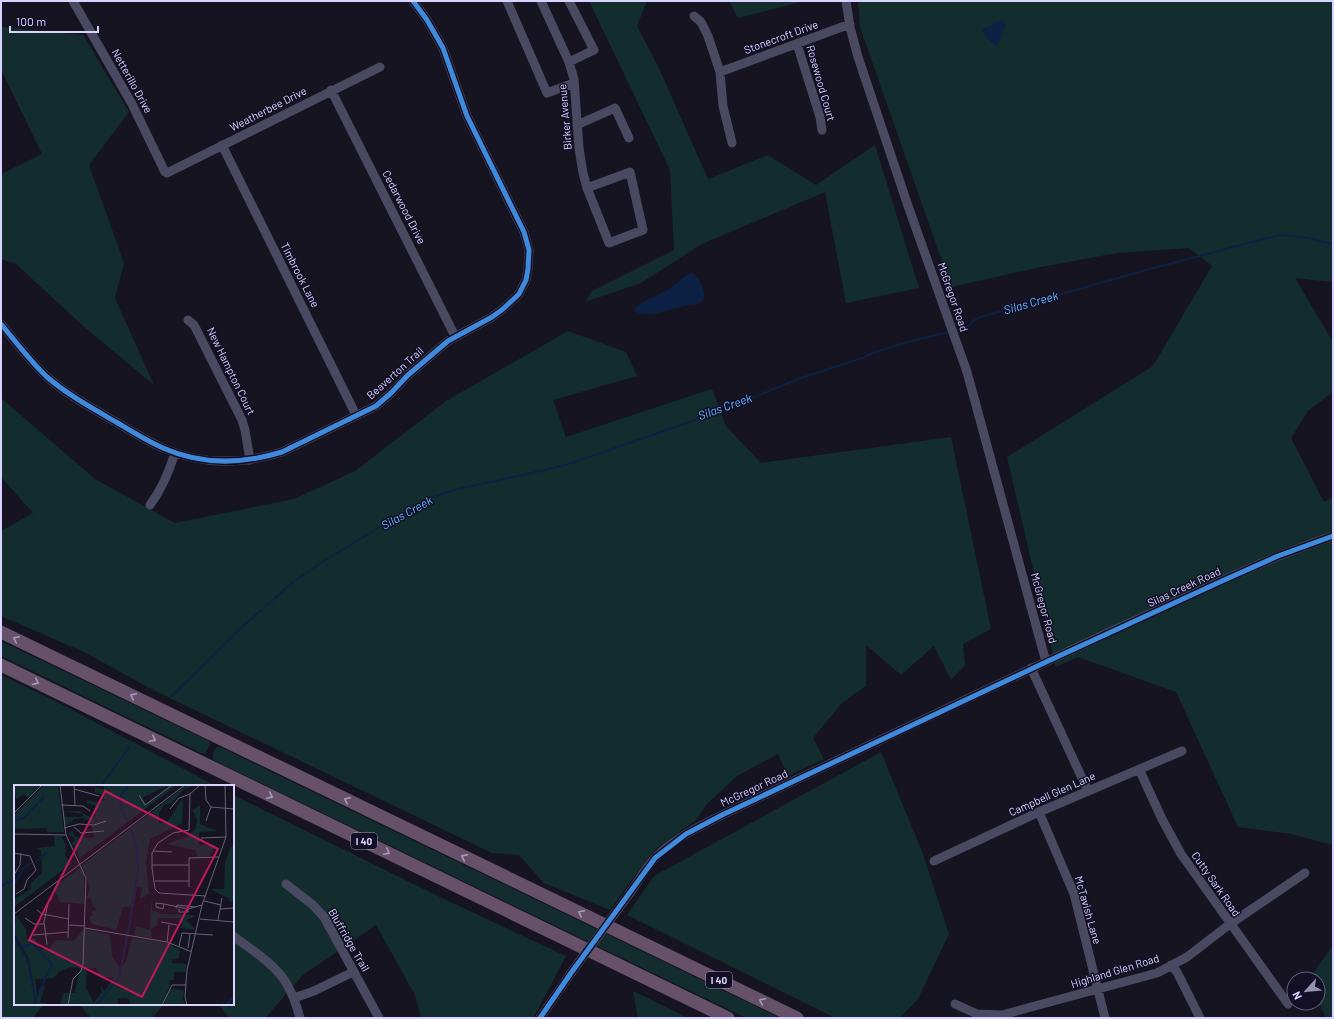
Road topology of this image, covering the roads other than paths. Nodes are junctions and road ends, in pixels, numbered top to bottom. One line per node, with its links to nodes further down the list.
1 (73, 1): 20 (street, Netterillo Drive)
2 (412, 1): 24 (street, Beaverton Trail)
3 (507, 1): 13 (street)
4 (541, 1): 10 (street, Birker Avenue)
5 (569, 1): 10 (street)
6 (846, 1): 8 (street, McGregor Road)
7 (694, 16): 12 (street)
8 (850, 24): 9 (street, Stonecroft Drive); 31 (street, McGregor Road)
9 (797, 44): 12 (street, Stonecroft Drive); 16 (street, Rosewood Court)
10 (568, 62): 13 (street, Birker Avenue)
11 (380, 67): 14 (street, Weatherbee Drive)
12 (720, 72): 18 (street)
13 (574, 83): 15 (street, Birker Avenue)
14 (331, 90): 19 (street, Weatherbee Drive); 24 (street, Cedarwood Drive)
15 (577, 125): 17 (street); 21 (street, Birker Avenue)
16 (822, 130)
17 (629, 138)
18 (732, 143)
19 (222, 145): 20 (street, Weatherbee Drive); 25 (street, Timbrook Lane)
20 (167, 173)
21 (587, 188): 21 (street, Birker Avenue)
22 (188, 320): 27 (street, New Hampton Court)
23 (1, 324): 26 (street, Beaverton Trail)
24 (455, 336): 25 (street, Beaverton Trail)
25 (356, 415): 27 (street, Beaverton Trail)
26 (175, 453): 27 (street, Beaverton Trail); 28 (street)
27 (250, 460)
28 (150, 505)
29 (1333, 536): 31 (street, Silas Creek Road)
30 (1, 632): 53 (highway, I 40, one-way to 30)
31 (1046, 662): 33 (street, McGregor Road)
32 (1, 665): 52 (highway, I 40, one-way to 52)
33 (1031, 668): 36 (street); 51 (street, McGregor Road, bridge)
34 (1182, 751): 35 (street, Campbell Glen Lane)
35 (1139, 769): 36 (street, Campbell Glen Lane); 41 (street, Cutty Sark Road)
36 (1088, 791): 37 (street, Campbell Glen Lane)
37 (1039, 812): 38 (street, Campbell Glen Lane); 45 (street, McTavish Lane)
38 (934, 861)
39 (1305, 873): 41 (street, Highland Glen Road)
40 (286, 884): 44 (street, Bluffridge Trail)
41 (1230, 924): 43 (street, Highland Glen Road); 47 (street, Cutty Sark Road)
42 (234, 937): 46 (street)
43 (1171, 965): 45 (street, Highland Glen Road); 55 (street)
44 (353, 972): 46 (street); 50 (street, Bluffridge Trail)
45 (1097, 989): 48 (street, Highland Glen Road); 54 (street, McTavish Lane)
46 (294, 998): 49 (street)
47 (1286, 1001)
48 (955, 1004)
49 (300, 1018)
50 (378, 1018)
51 (540, 1018)
52 (728, 1018)
53 (797, 1018)
54 (1105, 1018)
55 (1200, 1018)

